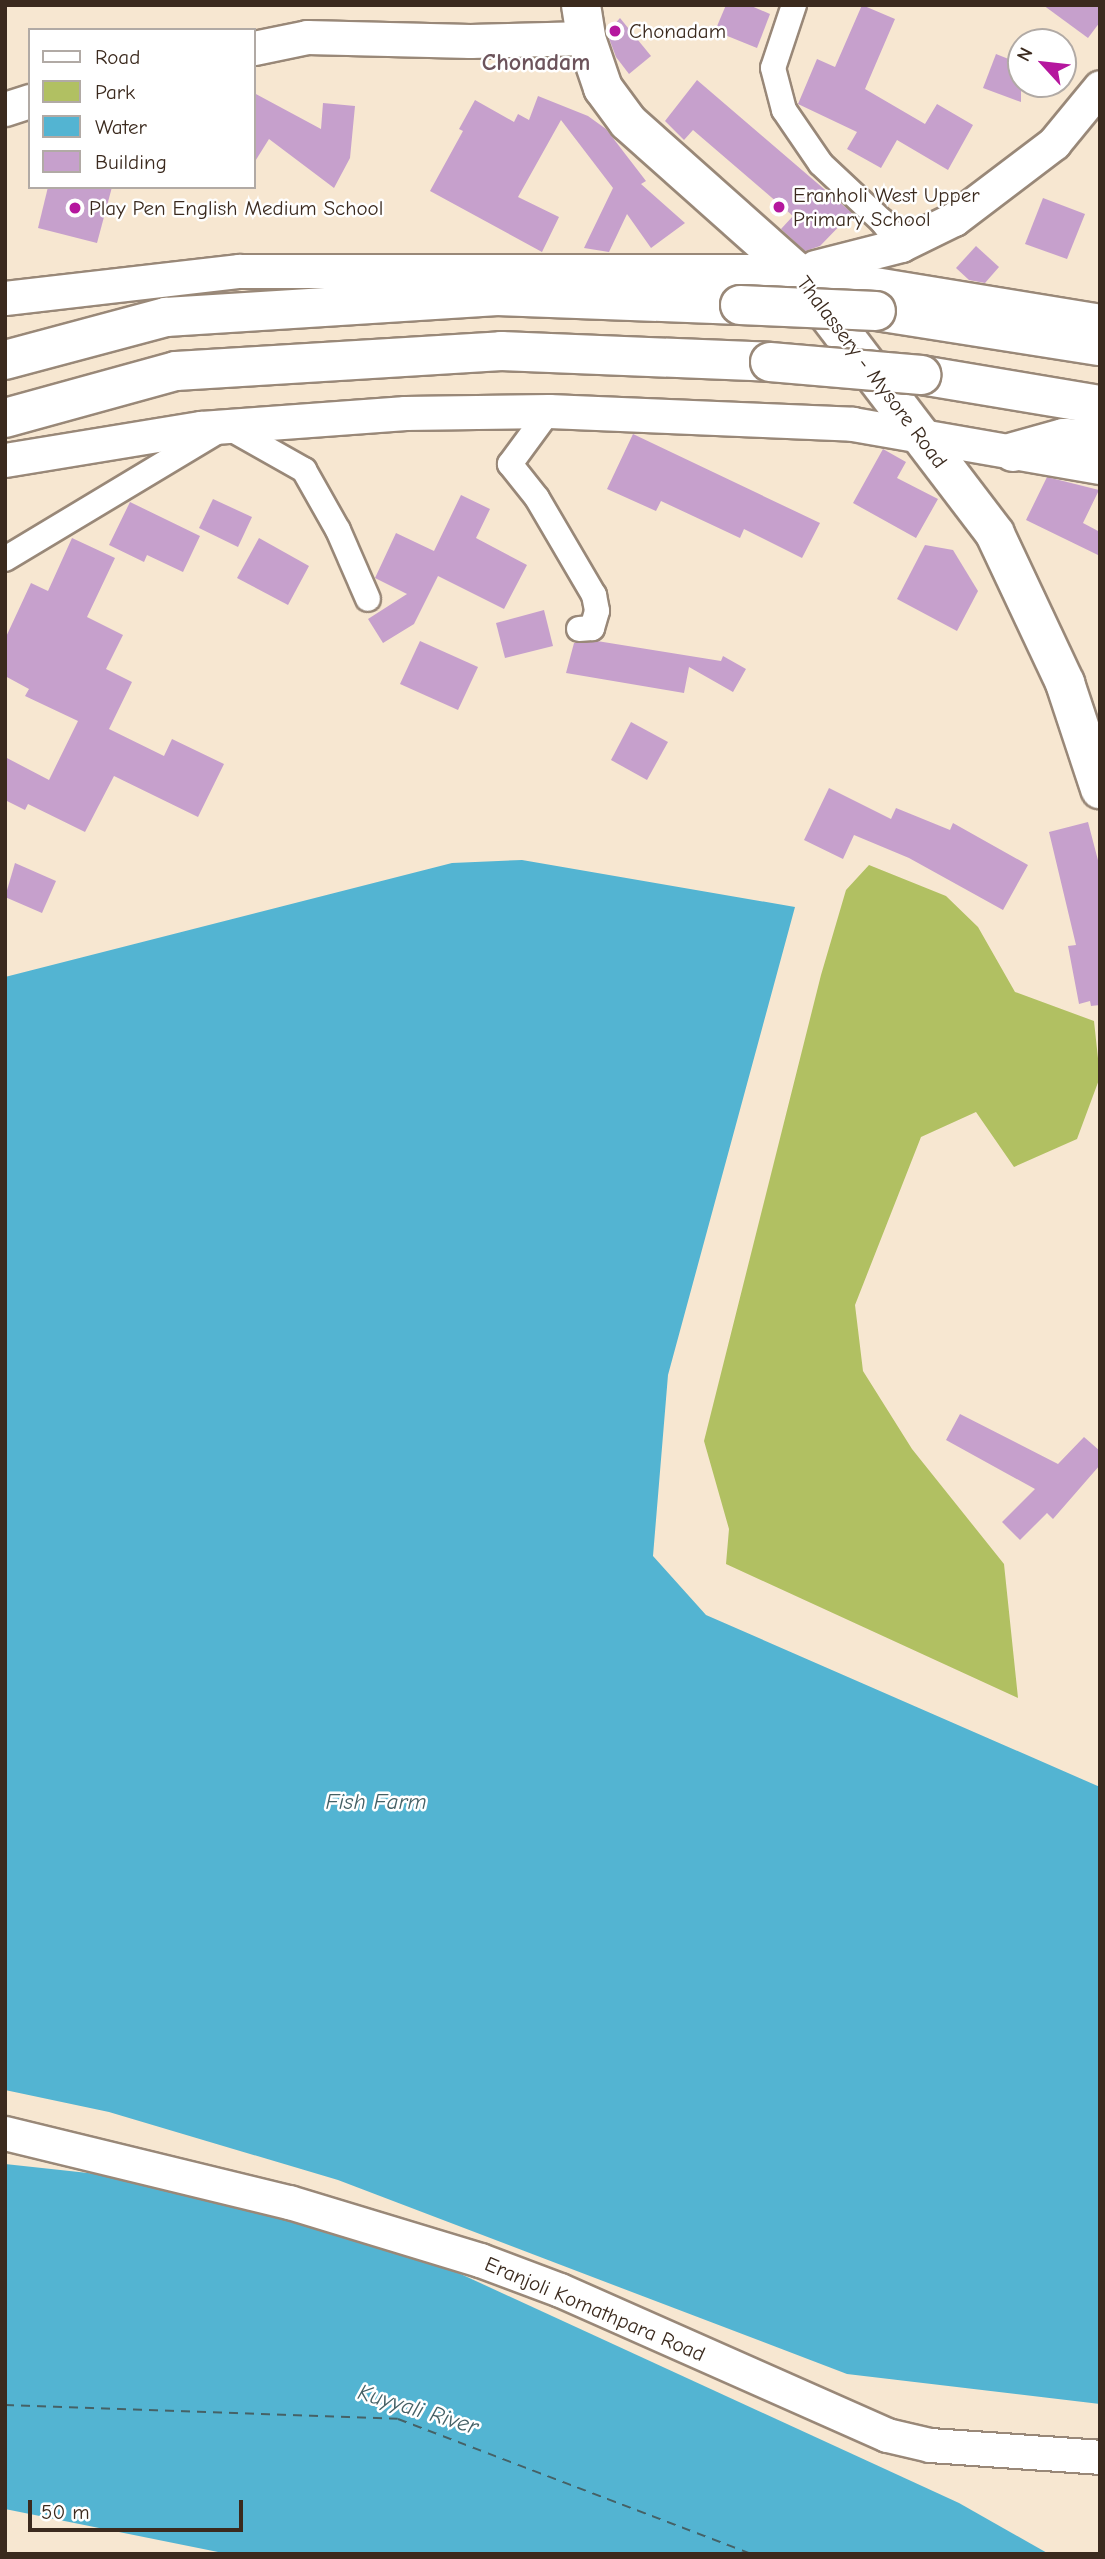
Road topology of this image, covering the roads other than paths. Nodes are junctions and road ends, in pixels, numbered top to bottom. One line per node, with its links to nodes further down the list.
1 (794, 5): 7 (street)
2 (584, 22): 3 (street); 8 (main road, Thalassery - Mysore Road)
3 (256, 48)
4 (1100, 87): 7 (street)
5 (28, 102): 6 (street)
6 (5, 109)
7 (901, 245): 8 (street)
8 (795, 271): 9 (street); 10 (street); 19 (main road, Thalassery - Mysore Road)
9 (5, 298)
10 (1003, 303): 11 (street); 12 (main road)
11 (1100, 321)
12 (1100, 333)
13 (1100, 346): 14 (main road, bridge)
14 (5, 360)
15 (1100, 405): 17 (main road, bridge)
16 (550, 411): 18 (street); 19 (street); 26 (street)
17 (5, 418)
18 (226, 426): 22 (street); 24 (street); 25 (street)
19 (921, 436): 21 (street); 27 (main road, Thalassery - Mysore Road)
20 (1100, 440): 21 (main road)
21 (1013, 452): 23 (street)
22 (5, 460)
23 (1100, 467)
24 (5, 559)
25 (368, 599)
26 (579, 629)
27 (1100, 789)
28 (5, 2133): 29 (street, Eranjoli Komathpara Road)
29 (1100, 2457)

